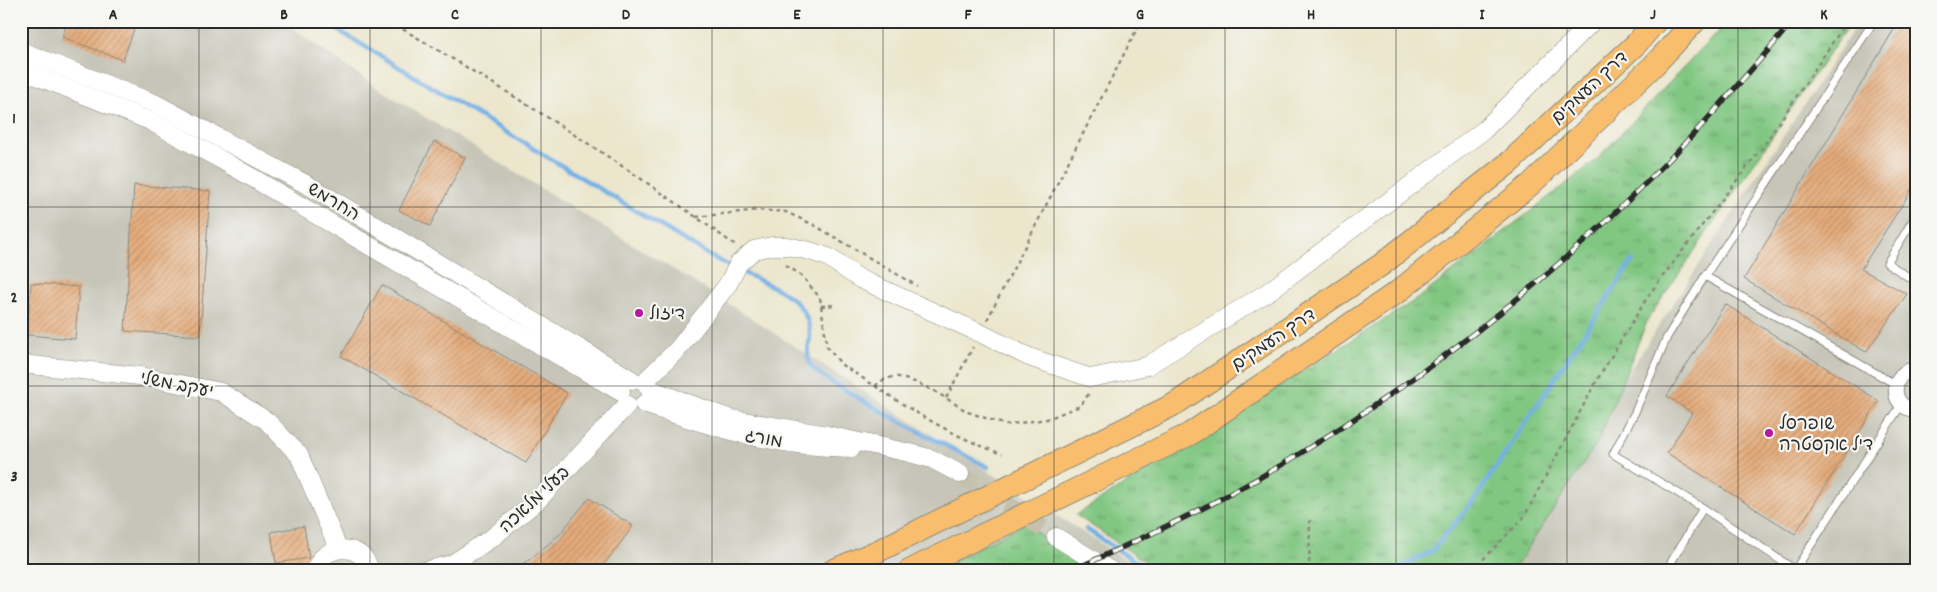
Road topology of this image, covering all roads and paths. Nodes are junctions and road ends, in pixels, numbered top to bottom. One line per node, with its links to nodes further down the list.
1 (389, 21): 11 (path)
2 (1141, 21): 17 (path)
3 (1594, 21): 20 (street)
4 (1656, 21): 36 (highway, דרך העמקים)
5 (1695, 21): 37 (highway, דרך העמקים)
6 (1846, 21): 40 (path)
7 (1874, 21): 13 (lane)
8 (21, 52): 23 (street, החרמש)
9 (21, 70): 23 (street, החרמש)
10 (1916, 215): 14 (lane)
11 (744, 259): 17 (street); 23 (street, בעלי מלאכה)
12 (786, 265): 16 (path)
13 (1705, 276): 21 (lane); 29 (lane)
14 (1916, 282)
15 (837, 304): 16 (path)
16 (821, 306): 22 (path)
17 (980, 333): 20 (street); 24 (path)
18 (21, 364): 32 (street, יעקב משלי)
19 (1916, 369): 21 (street)
20 (1091, 378): 24 (path)
21 (1895, 384): 25 (street)
22 (875, 386): 24 (path); 27 (path)
23 (636, 392): 28 (street, מורג); 35 (street, בעלי מלאכה)
24 (946, 398)
25 (1901, 405): 26 (street); 29 (lane)
26 (1916, 410)
27 (1002, 454)
28 (960, 474)
29 (1703, 508): 41 (lane)
30 (1310, 520): 39 (path)
31 (1056, 537): 38 (street)
32 (338, 548): 33 (street); 34 (street)
33 (315, 571)
34 (370, 571)
35 (425, 571)
36 (832, 571)
37 (909, 571)
38 (1111, 571)
39 (1309, 571)
40 (1472, 571)
41 (1666, 571)

